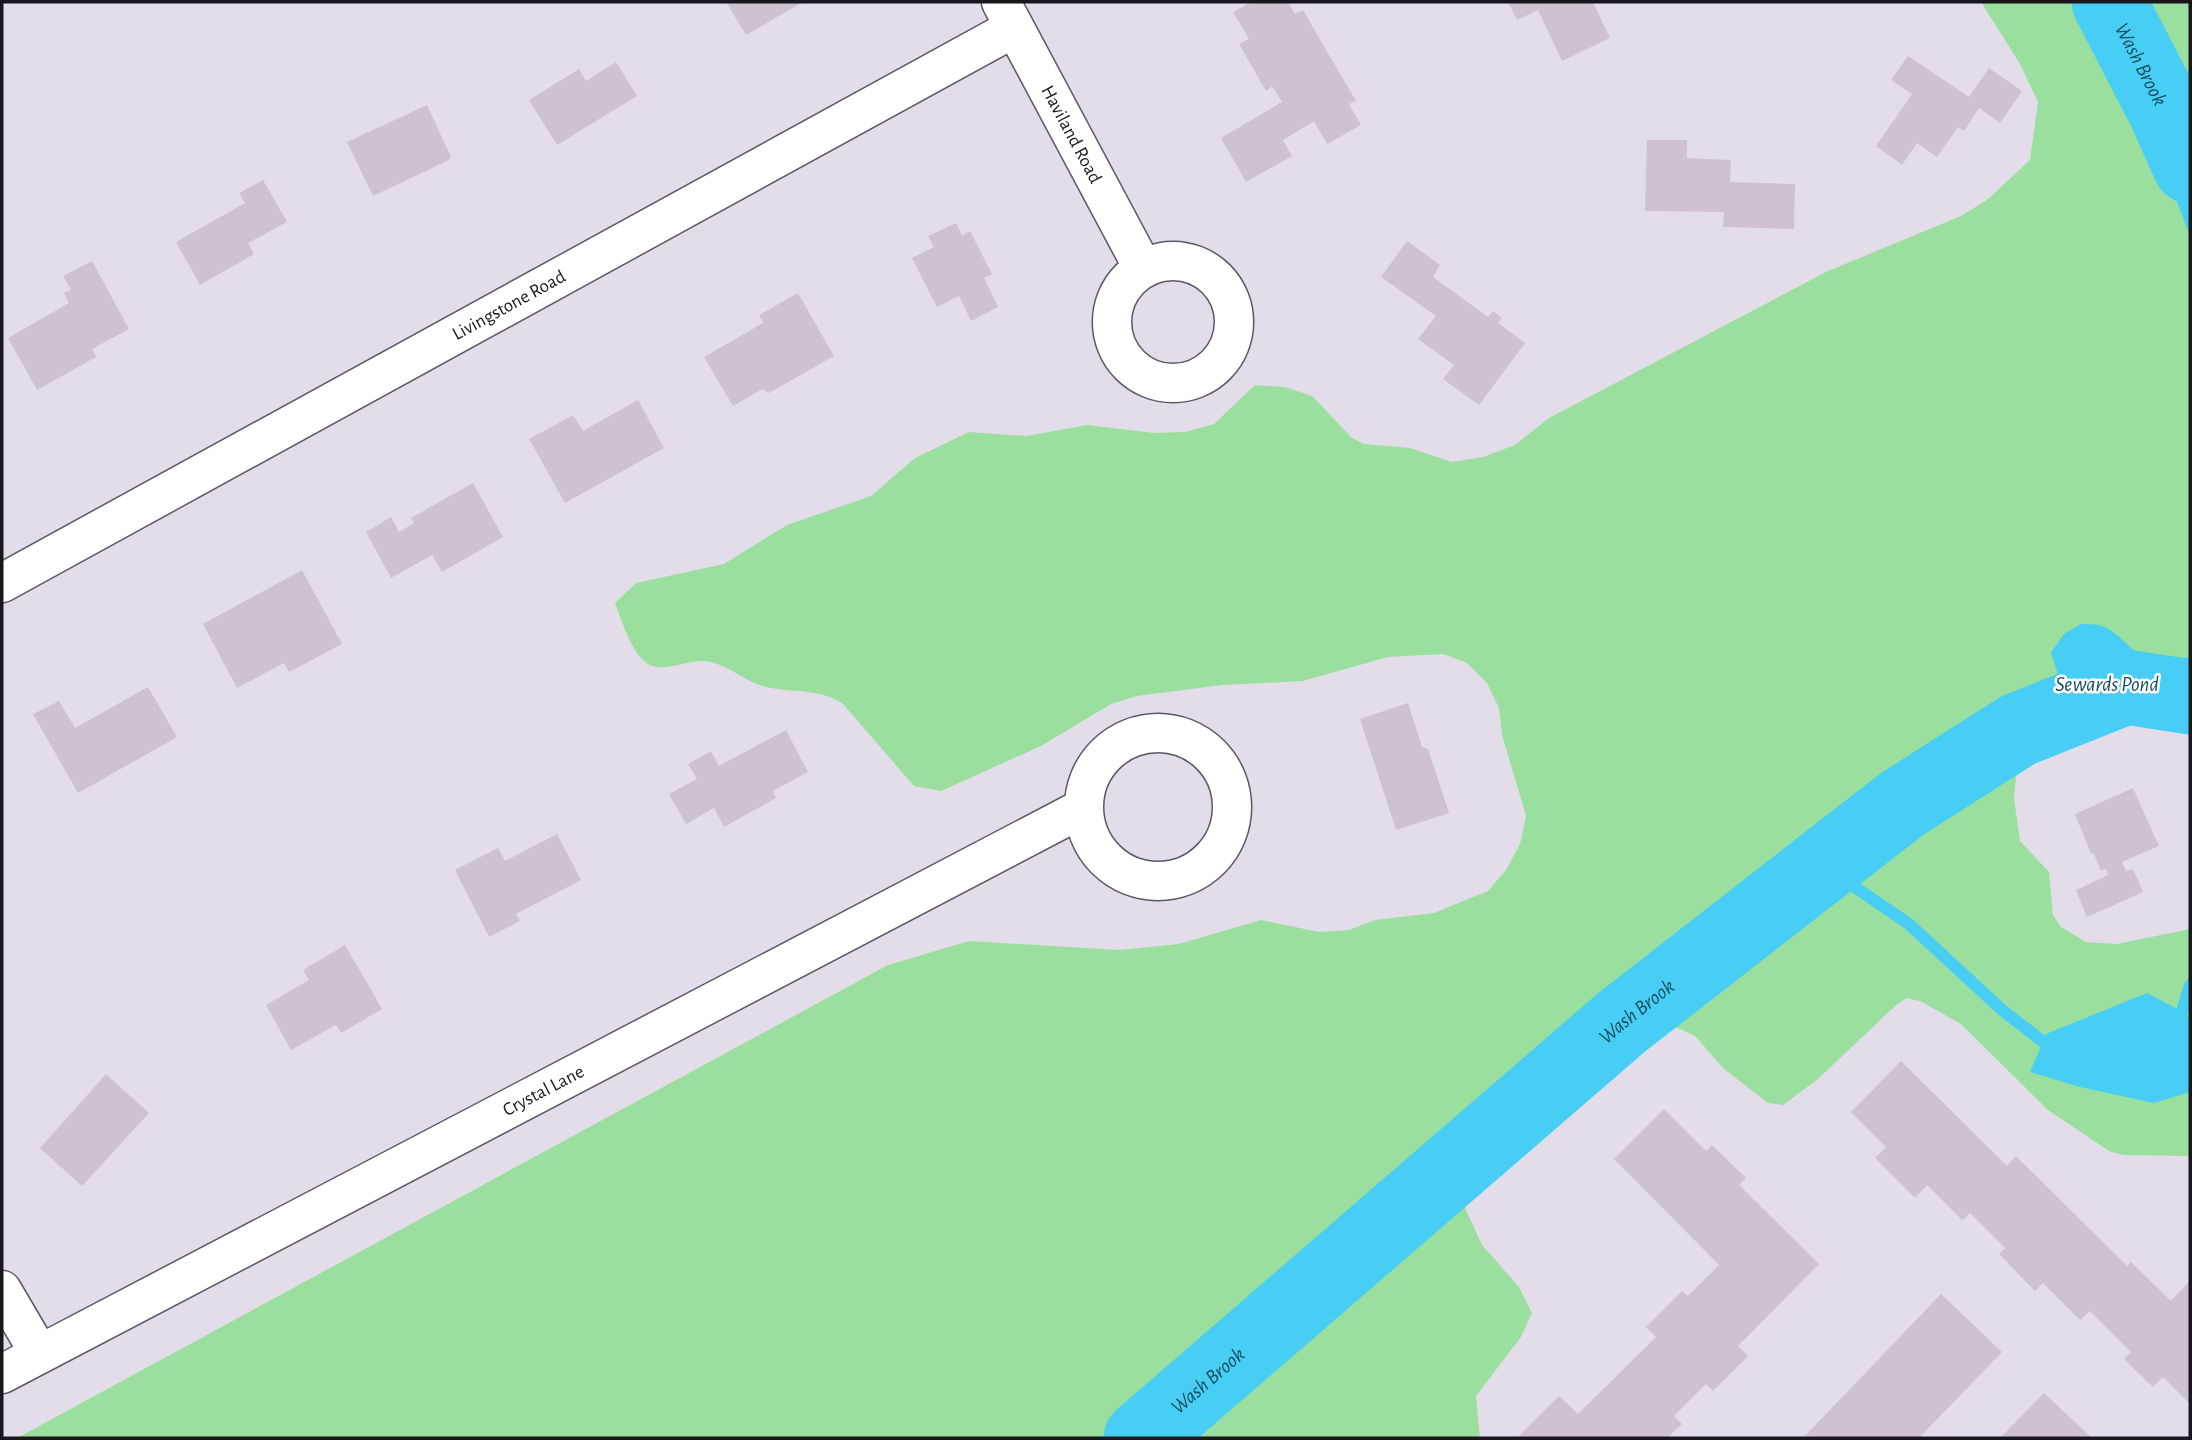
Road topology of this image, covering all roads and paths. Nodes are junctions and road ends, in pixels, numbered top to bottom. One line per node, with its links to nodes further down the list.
1 (1008, 15): 2 (street, Haviland Road); 3 (street, Livingstone Road)
2 (1143, 268)
3 (2, 583)
4 (1083, 808): 6 (street, Crystal Lane)
5 (2, 1290): 6 (street)
6 (39, 1353): 7 (street, Crystal Lane)
7 (2, 1374)

